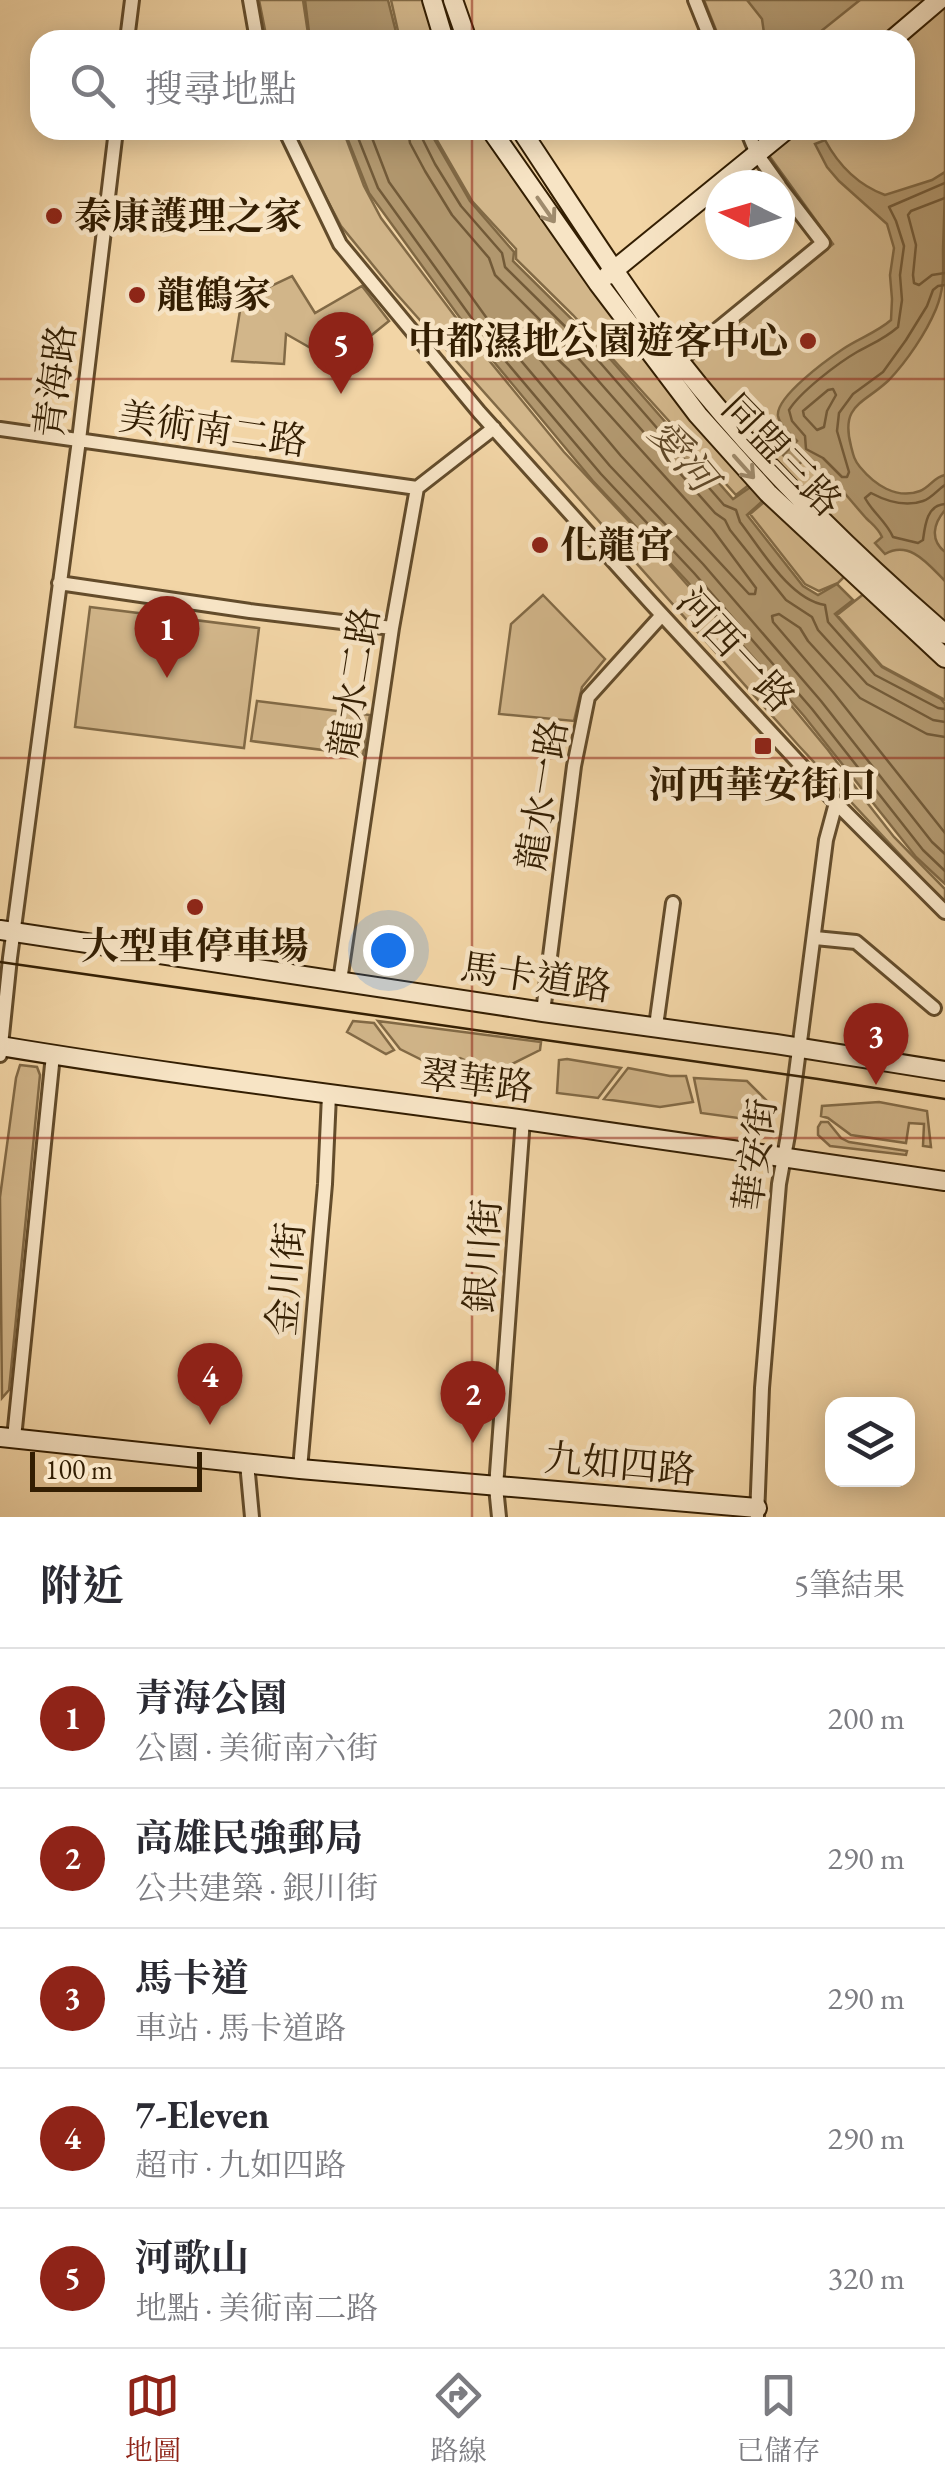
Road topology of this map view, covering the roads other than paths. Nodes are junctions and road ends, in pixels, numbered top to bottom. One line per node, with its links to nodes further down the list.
1 (132, 0): 7 (street)
2 (250, 0): 8 (street)
3 (432, 0): 9 (street)
4 (453, 0): 10 (street)
5 (696, 0): 11 (street)
6 (938, 0): 12 (street)
7 (128, 30)
8 (255, 30)
9 (441, 30)
10 (463, 30)
11 (708, 30)
12 (904, 30)
13 (115, 140): 27 (street, 青海路)
14 (289, 140): 25 (street, 河西一路)
15 (497, 140): 23 (street, 同盟三路, one-way to 23)
16 (528, 140): 22 (street, 同盟三路)
17 (752, 140): 19 (street)
18 (774, 140): 19 (street)
19 (757, 154): 20 (street); 22 (street)
20 (768, 170)
21 (795, 205): 24 (street)
22 (615, 270): 23 (street); 24 (street, 同盟三路)
23 (598, 282): 33 (street, 同盟三路, one-way to 33)
24 (679, 361): 32 (street, 同盟三路)
25 (494, 428): 28 (street); 30 (street, 河西一路)
26 (0, 429): 27 (street, 美術南二路)
27 (78, 440): 28 (street, 美術南二路); 29 (street, 青海路)
28 (417, 488): 31 (street, 龍水二路)
29 (59, 583): 31 (street); 37 (street, 青海路)
30 (662, 614): 34 (street, 河西一路); 41 (street, 龍水一路)
31 (392, 628): 39 (street, 龍水二路)
32 (945, 634)
33 (945, 658)
34 (836, 803): 36 (street, 河西一路); 38 (street, 華安街)
35 (673, 903): 42 (street)
36 (945, 912)
37 (7, 931): 39 (street, 馬卡道路); 43 (street, 青海路)
38 (815, 938): 40 (street); 44 (street, 華安街)
39 (340, 981): 41 (street, 馬卡道路)
40 (934, 1008)
41 (543, 1012): 42 (street, 馬卡道路)
42 (656, 1026): 44 (street, 馬卡道路)
43 (0, 1046): 45 (street, 翠華路); 46 (street, 青海路)
44 (800, 1048): 47 (street, 馬卡道路); 50 (street, 華安街)
45 (54, 1054): 48 (street, 翠華路); 52 (street)
46 (0, 1055)
47 (945, 1071)
48 (330, 1095): 49 (street, 翠華路); 54 (street, 金川街)
49 (523, 1119): 50 (street, 翠華路); 55 (street, 銀川街)
50 (784, 1158): 51 (street, 翠華路); 56 (street, 華安街)
51 (945, 1181)
52 (7, 1437): 53 (street, 九如四路)
53 (246, 1463): 54 (street, 九如四路); 57 (street)
54 (300, 1468): 55 (street, 九如四路)
55 (496, 1487): 56 (street, 九如四路); 58 (street, 銀川街)
56 (757, 1513)
57 (252, 1517)
58 (499, 1517)

